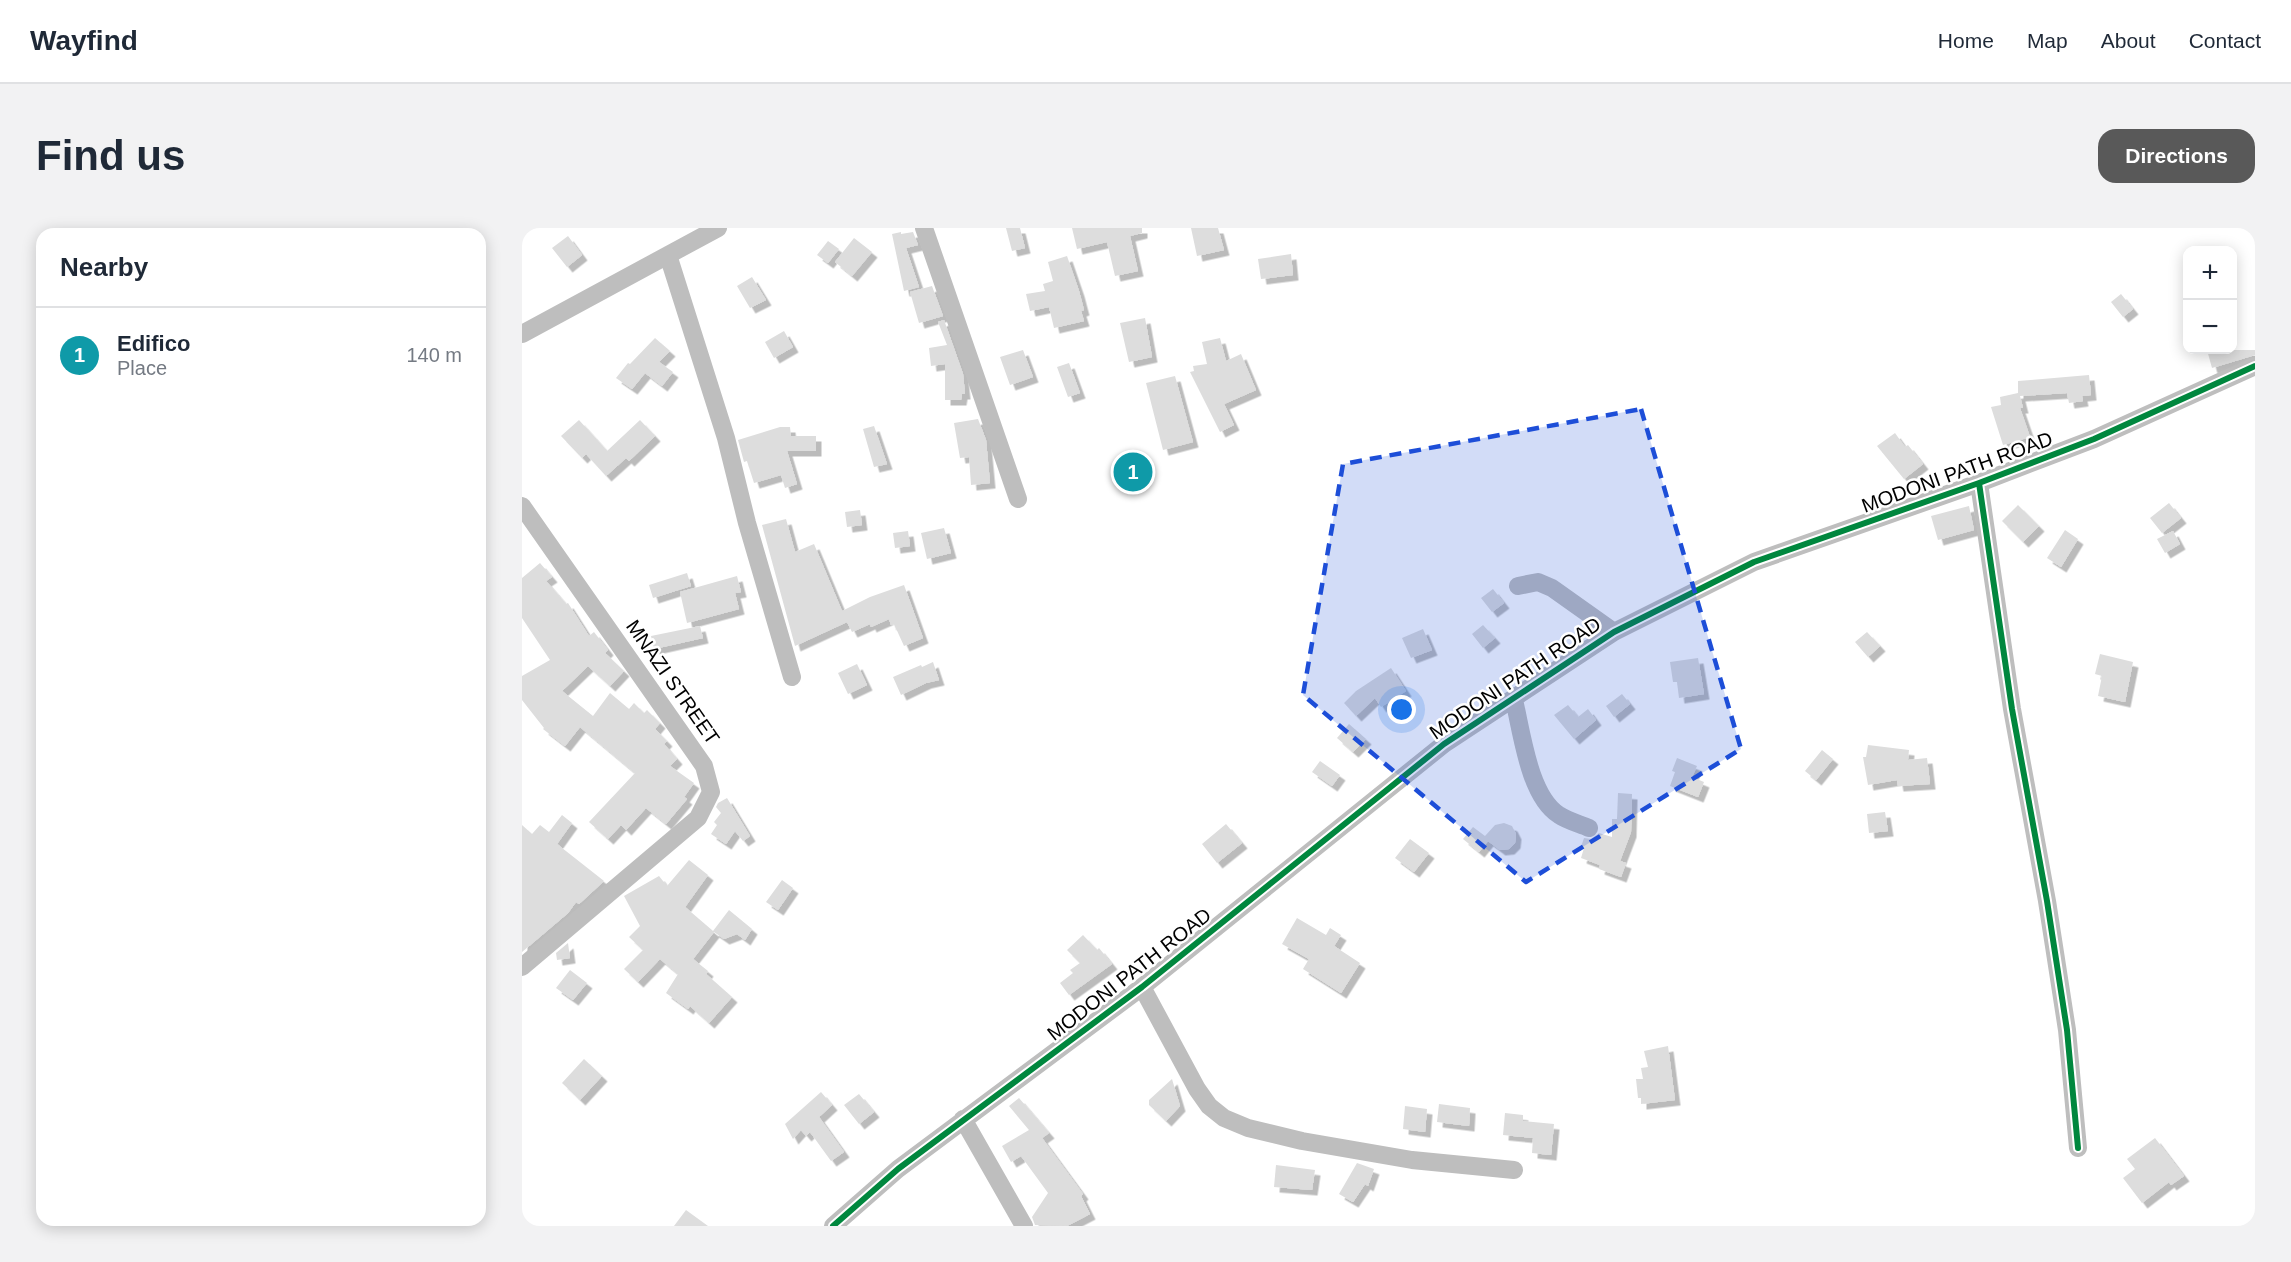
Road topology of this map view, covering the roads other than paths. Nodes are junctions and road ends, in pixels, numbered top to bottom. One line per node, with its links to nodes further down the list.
1 (718, 228): 3 (street)
2 (924, 228): 7 (street)
3 (668, 255): 4 (street); 11 (street)
4 (522, 334)
5 (2255, 366): 6 (street, MODONI PATH ROAD)
6 (1979, 483): 10 (street, MODONI PATH ROAD); 17 (street)
7 (1018, 498)
8 (522, 506): 14 (street, MNAZI STREET)
9 (1518, 586): 10 (street)
10 (1614, 632): 12 (street, MODONI PATH ROAD)
11 (792, 677)
12 (1514, 700): 13 (street); 15 (street, MODONI PATH ROAD)
13 (1590, 828)
14 (522, 967)
15 (1142, 987): 16 (street, MODONI PATH ROAD); 18 (street)
16 (963, 1119): 19 (street, MODONI PATH ROAD); 20 (street)
17 (2078, 1148)
18 (1514, 1170)
19 (833, 1226)
20 (1024, 1226)

